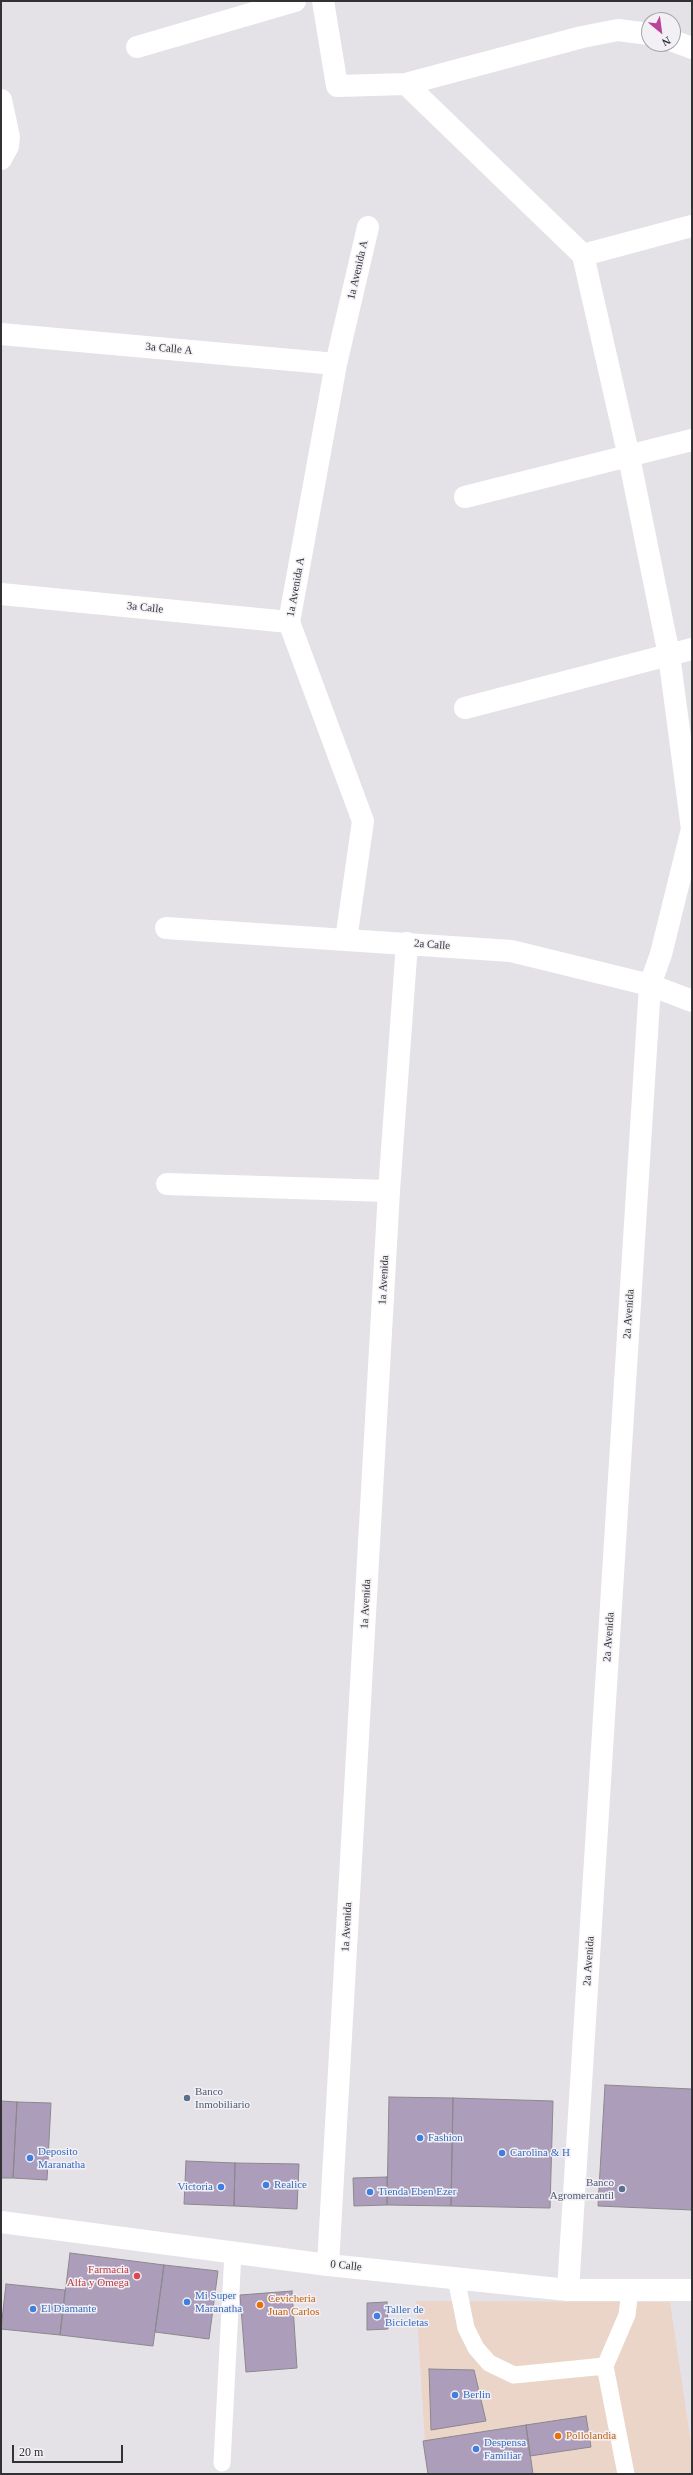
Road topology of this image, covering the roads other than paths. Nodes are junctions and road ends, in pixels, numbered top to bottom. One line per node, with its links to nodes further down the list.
1 (295, 1): 5 (street)
2 (323, 1): 7 (street)
3 (641, 33): 7 (street)
4 (681, 44): 6 (street)
5 (137, 47)
6 (692, 48)
7 (406, 84): 12 (street)
8 (1, 100): 9 (street)
9 (1, 159)
10 (692, 226): 12 (street)
11 (368, 227): 14 (street, 1a Avenida A)
12 (583, 255): 16 (street)
13 (1, 334): 14 (street, 3a Calle A)
14 (336, 364): 19 (street, 1a Avenida A)
15 (692, 440): 16 (street)
16 (628, 457): 17 (street); 21 (street)
17 (465, 497)
18 (1, 594): 19 (street, 3a Calle)
19 (289, 622): 25 (street, 1a Avenida A)
20 (692, 649): 21 (street)
21 (669, 655): 22 (street); 23 (street)
22 (465, 708)
23 (692, 829): 27 (street, 2a Avenida)
24 (166, 928): 25 (street, 2a Calle)
25 (346, 940): 26 (street, 2a Calle)
26 (407, 943): 27 (street, 2a Calle); 30 (street, 1a Avenida)
27 (650, 985): 28 (street, 2a Calle); 35 (street, 2a Avenida)
28 (692, 1001)
29 (167, 1184): 30 (street)
30 (390, 1191): 33 (street, 1a Avenida)
31 (1, 2222): 32 (street, 0 Calle)
32 (233, 2252): 33 (street, 0 Calle); 39 (lane)
33 (328, 2264): 34 (street, 0 Calle)
34 (456, 2278): 35 (street, 0 Calle); 38 (lane)
35 (568, 2290): 36 (street, 0 Calle)
36 (630, 2290): 37 (street, 0 Calle); 38 (lane)
37 (692, 2290)
38 (605, 2366): 40 (lane)
39 (222, 2463)
40 (626, 2474)

